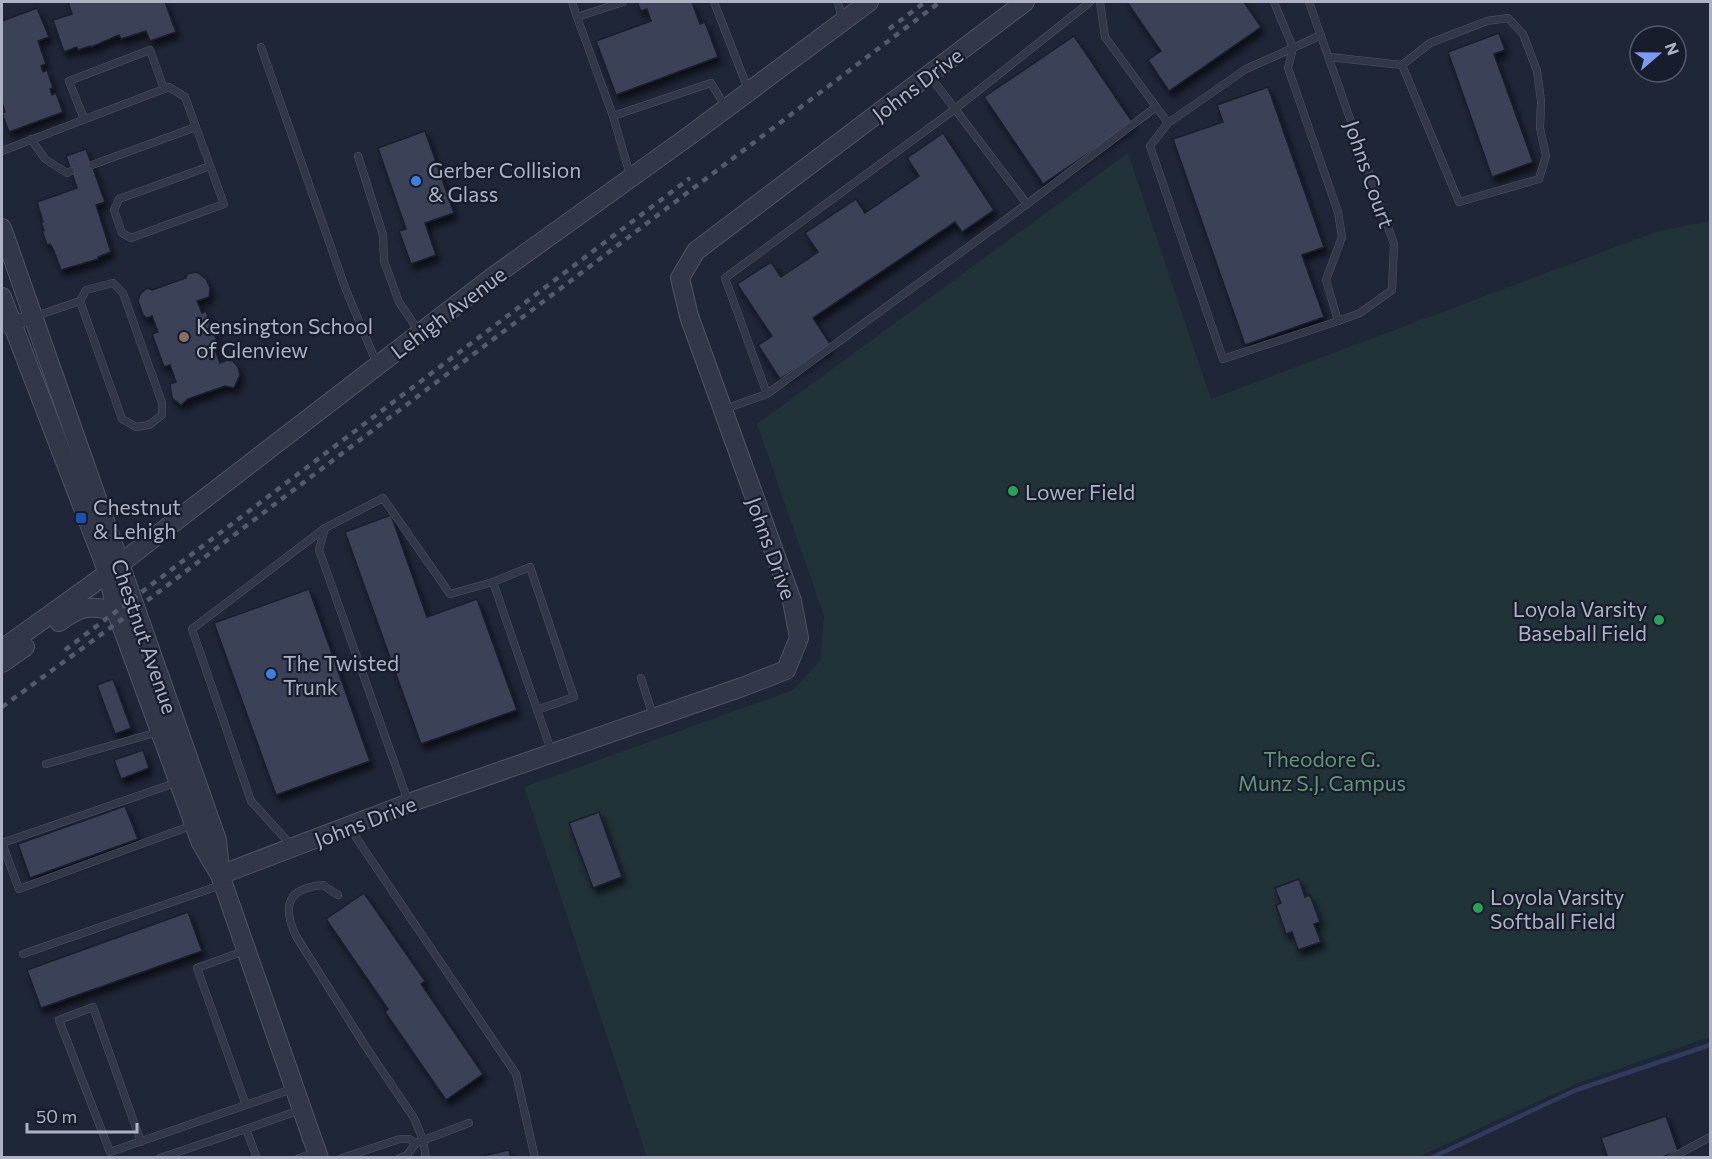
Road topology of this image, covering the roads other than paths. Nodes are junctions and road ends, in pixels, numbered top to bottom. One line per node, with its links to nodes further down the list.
1 (572, 2): 11 (lane)
2 (623, 2): 11 (lane)
3 (714, 2): 20 (lane)
4 (838, 2): 12 (lane)
5 (869, 2): 12 (street, Lehigh Avenue)
6 (1025, 2): 18 (street, Johns Drive)
7 (1090, 2): 23 (lane)
8 (1100, 2): 21 (lane)
9 (1274, 2): 15 (lane)
10 (1309, 2): 13 (lane, Johns Court)
11 (577, 17): 24 (lane)
12 (843, 21): 20 (street, Lehigh Avenue)
13 (1321, 35): 15 (lane); 16 (lane, Johns Court)
14 (261, 47): 43 (lane)
15 (1293, 48): 26 (lane); 40 (lane)
16 (1329, 57): 17 (lane); 40 (lane, Johns Court)
17 (1402, 65): 17 (lane)
18 (928, 75): 23 (lane); 45 (street, Johns Drive)
19 (164, 89): 25 (lane); 25 (lane); 27 (lane)
20 (749, 91): 22 (street, Lehigh Avenue)
21 (1156, 107): 26 (lane); 35 (lane)
22 (726, 109): 24 (lane); 34 (street, Lehigh Avenue)
23 (955, 109): 35 (lane); 44 (lane)
24 (613, 116): 34 (lane)
25 (84, 120): 28 (lane)
26 (1168, 123): 40 (lane)
27 (196, 127): 31 (lane); 32 (lane)
28 (31, 140): 29 (lane); 33 (lane)
29 (2, 151)
30 (358, 156): 42 (lane)
31 (92, 165)
32 (210, 166): 32 (lane)
33 (71, 171)
34 (631, 178): 42 (street, Lehigh Avenue)
35 (1027, 204): 44 (lane)
36 (2, 228): 39 (street, Chestnut Avenue)
37 (2, 297): 41 (street, Chestnut Avenue)
38 (80, 302): 38 (lane); 39 (lane)
39 (33, 317): 41 (street); 47 (street, Chestnut Avenue)
40 (1338, 321)
41 (7, 324): 47 (street, Chestnut Avenue)
42 (420, 333): 43 (street, Lehigh Avenue)
43 (378, 366): 47 (street, Lehigh Avenue)
44 (767, 394): 45 (lane)
45 (723, 410): 54 (street, Johns Drive)
46 (325, 528): 48 (lane); 59 (lane); 63 (lane)
47 (114, 568): 49 (street, Chestnut Avenue); 50 (street, Lehigh Avenue); 58 (street, Chestnut Avenue)
48 (493, 582): 53 (lane); 53 (lane)
49 (116, 611): 51 (street); 55 (street, Chestnut Avenue)
50 (2, 649)
51 (2, 663)
52 (641, 678): 54 (lane)
53 (537, 710): 56 (lane)
54 (653, 718): 56 (street, Johns Drive)
55 (160, 731): 57 (lane); 58 (street, Chestnut Avenue)
56 (552, 753): 59 (street, Johns Drive)
57 (46, 764)
58 (186, 779): 60 (street, Chestnut Avenue); 62 (lane)
59 (409, 803): 61 (street, Johns Drive)
60 (202, 821): 62 (lane); 64 (street, Chestnut Avenue)
61 (349, 827): 63 (street, Johns Drive); 82 (lane)
62 (2, 843)
63 (294, 848): 64 (street, Johns Drive)
64 (222, 880): 66 (street, Chestnut Avenue); 67 (lane)
65 (339, 895): 74 (lane)
66 (246, 950): 68 (street, Chestnut Avenue); 69 (lane)
67 (23, 954)
68 (295, 1088): 69 (lane); 70 (street, Chestnut Avenue)
69 (246, 1105): 75 (lane)
70 (302, 1109): 72 (lane); 76 (street, Chestnut Avenue)
71 (469, 1123): 74 (lane)
72 (246, 1128): 77 (lane); 78 (lane)
73 (1710, 1137): 83 (lane)
74 (419, 1141): 79 (lane); 80 (lane); 81 (lane)
75 (141, 1142): 75 (lane)
76 (312, 1156)
77 (160, 1158)
78 (257, 1158)
79 (342, 1158)
80 (400, 1158)
81 (426, 1158)
82 (535, 1158)
83 (1671, 1158)

